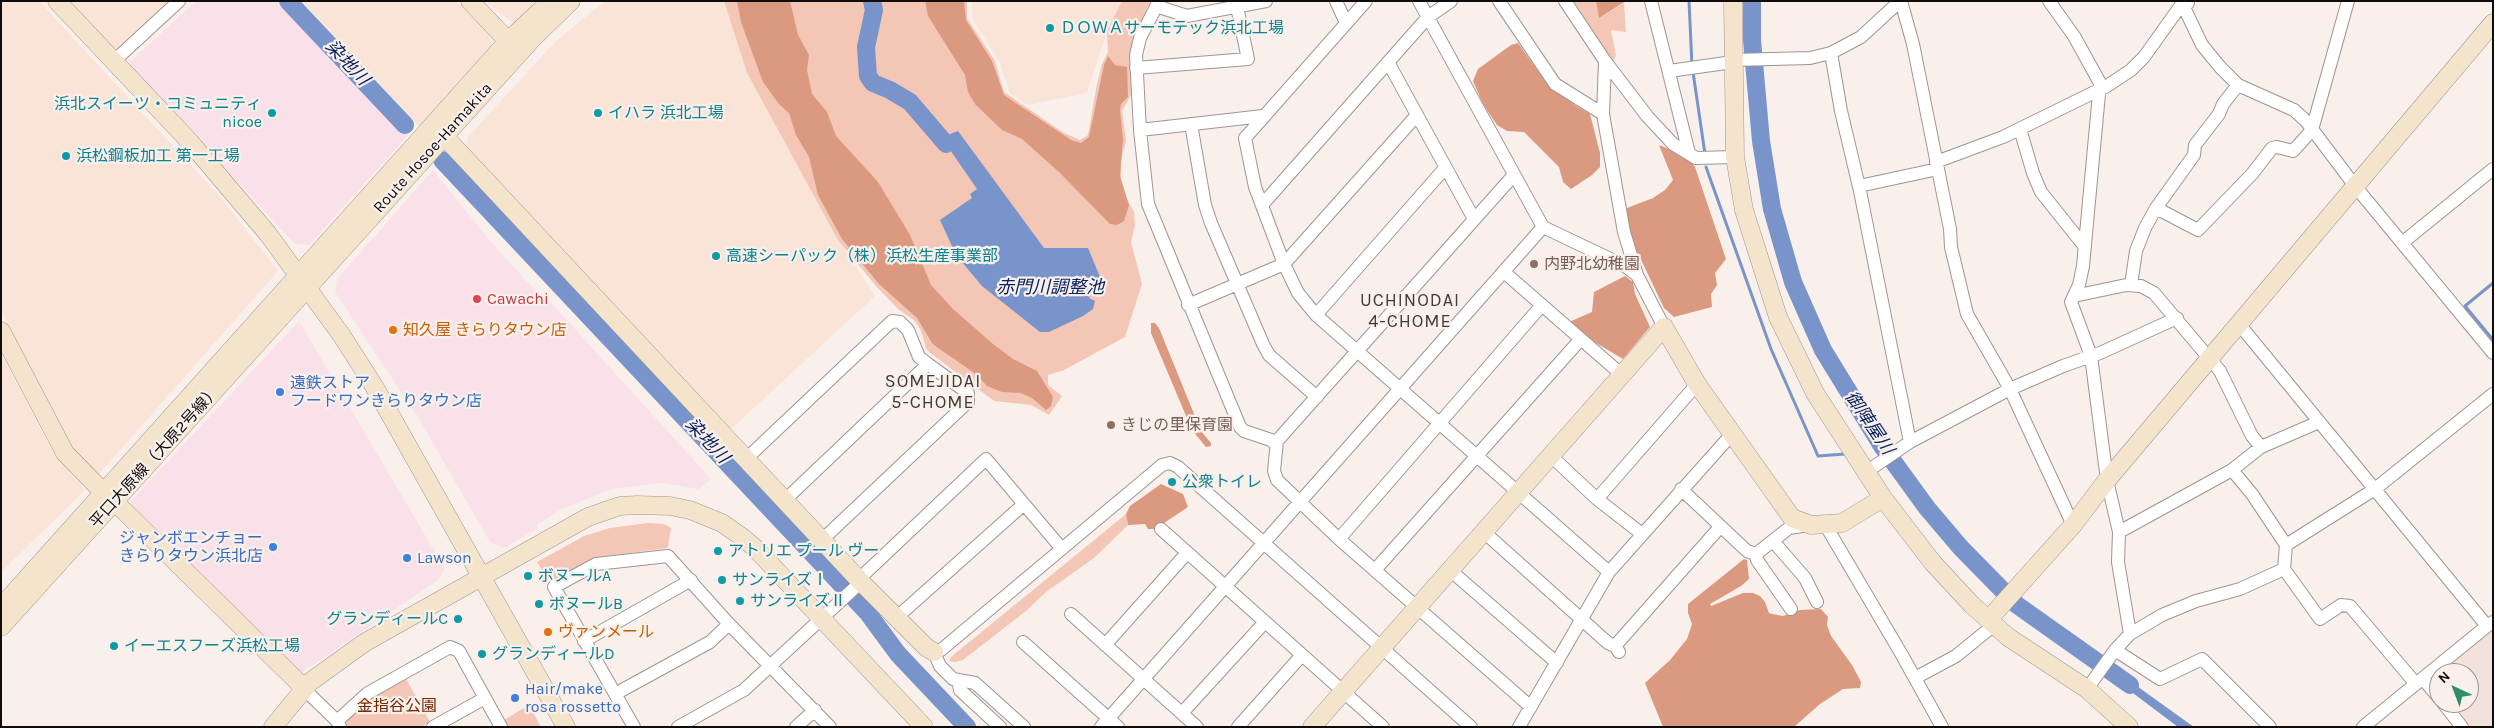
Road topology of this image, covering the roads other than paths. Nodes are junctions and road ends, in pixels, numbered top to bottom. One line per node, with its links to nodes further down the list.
1 (57, 1): 28 (street)
2 (179, 1): 28 (street)
3 (470, 1): 24 (street)
4 (551, 1): 24 (street, Route Hosoe-Hamakita)
5 (571, 1): 43 (street, Route Hosoe-Hamakita)
6 (1266, 1): 20 (street)
7 (1336, 1): 22 (street)
8 (1366, 1): 22 (street)
9 (1419, 1): 21 (street)
10 (1451, 1): 21 (street)
11 (1499, 1): 34 (street)
12 (1565, 1): 26 (street)
13 (1651, 1): 31 (street)
14 (1733, 1): 27 (street)
15 (1901, 1): 25 (street); 46 (street)
16 (2348, 1): 41 (street)
17 (2051, 2): 33 (street)
18 (2185, 3): 32 (street); 33 (street)
19 (1158, 4): 20 (street); 30 (street)
20 (1237, 7): 30 (street)
21 (1428, 17): 29 (street); 49 (street)
22 (1346, 23): 36 (street)
23 (2493, 23): 51 (street)
24 (508, 41): 43 (street, Route Hosoe-Hamakita)
25 (1831, 53): 27 (street); 50 (street)
26 (1605, 61): 34 (street); 44 (street)
27 (1735, 61): 31 (street); 45 (street)
28 (114, 62): 61 (street)
29 (1388, 62): 35 (street); 52 (street)
30 (1136, 68): 40 (street)
31 (1669, 71): 44 (street)
32 (2238, 85): 41 (street); 53 (street)
33 (2100, 88): 39 (street); 57 (street)
34 (1603, 114): 60 (street)
35 (1417, 115): 47 (street); 58 (street)
36 (1263, 116): 37 (street); 42 (street)
37 (1243, 118): 38 (street); 42 (street)
38 (1191, 124): 40 (street); 63 (street)
39 (2020, 129): 46 (street); 57 (street)
40 (1140, 130): 65 (street)
41 (2312, 130): 51 (street); 53 (street)
42 (1245, 138): 52 (street)
43 (430, 143): 61 (street, Route Hosoe-Hamakita); 92 (street)
44 (1688, 153): 45 (street)
45 (1735, 157): 93 (street)
46 (1937, 165): 50 (street); 80 (street)
47 (1445, 168): 54 (street); 67 (street)
48 (2493, 169): 56 (street)
49 (1513, 176): 54 (street); 55 (street)
50 (1859, 186): 88 (street)
51 (2355, 186): 56 (street); 69 (street)
52 (1262, 205): 58 (street)
53 (2156, 208): 62 (street)
54 (1474, 219): 73 (street)
55 (1543, 227): 59 (street); 60 (street)
56 (2402, 243): 74 (street)
57 (2085, 248): 64 (street)
58 (1284, 264): 63 (street); 67 (street)
59 (1504, 272): 66 (street); 81 (street)
60 (1637, 275): 70 (street)
61 (304, 281): 99 (street, 平口大原線（大原2号線）); 124 (street)
62 (2131, 284): 64 (street); 68 (street)
63 (1236, 285): 65 (street); 83 (street)
64 (2074, 296): 75 (street)
65 (1188, 305): 87 (street)
66 (1542, 306): 72 (street); 85 (street)
67 (1316, 314): 73 (street)
68 (2177, 318): 75 (street); 76 (street)
69 (2239, 324): 76 (street); 84 (street)
70 (1664, 327): 78 (street); 79 (street)
71 (1, 331): 99 (street)
72 (1580, 340): 78 (street); 91 (street)
73 (1358, 352): 81 (street); 83 (street)
74 (2493, 354)
75 (2091, 356): 80 (street); 95 (street)
76 (2208, 359): 89 (street); 95 (street)
77 (928, 364): 92 (street); 101 (street); 112 (street)
78 (1621, 374): 90 (street)
79 (1697, 384): 86 (street); 102 (street)
80 (2010, 389): 88 (street); 106 (street)
81 (1400, 390): 85 (street); 103 (street)
82 (2493, 394): 96 (street)
83 (1317, 397): 87 (street)
84 (2319, 422): 89 (street); 96 (street)
85 (1440, 425): 91 (street); 113 (street)
86 (1732, 434): 97 (street); 105 (street)
87 (1270, 441): 103 (street)
88 (1906, 444): 93 (street)
89 (2261, 447): 94 (street)
90 (1551, 456): 98 (street); 102 (street)
91 (1477, 457): 98 (street); 121 (street)
92 (747, 458): 101 (street)
93 (1870, 469): 100 (street)
94 (2232, 470): 110 (street); 116 (street)
95 (2107, 480): 106 (street); 110 (street)
96 (2375, 488): 116 (street); 139 (street)
97 (1682, 489): 107 (street); 111 (street)
98 (1518, 494): 109 (street); 123 (street)
99 (109, 497): 130 (street, 平口大原線（大原2号線）); 140 (street, 平口大原線（大原2号線）); 155 (street)
100 (1883, 498): 105 (street); 135 (street)
101 (786, 499): 112 (street)
102 (1597, 499): 111 (street)
103 (1300, 502): 113 (street); 115 (street)
104 (1024, 504): 117 (street); 126 (street); 134 (street)
105 (1819, 525): 114 (street); 152 (street)
106 (2073, 525): 135 (street)
107 (1720, 527): 119 (street); 136 (street)
108 (1161, 529): 118 (street)
109 (1484, 532): 122 (street); 136 (street)
110 (2119, 532): 141 (street)
111 (1642, 534): 123 (street)
112 (823, 539): 126 (street)
113 (1339, 539): 121 (street)
114 (1773, 541): 119 (street); 128 (street)
115 (1264, 544): 117 (street); 127 (street); 145 (street)
116 (2286, 545): 120 (street)
117 (1062, 549): 147 (street)
118 (1187, 553): 127 (street); 144 (street)
119 (1756, 554): 131 (street)
120 (2284, 569): 141 (street); 154 (street)
121 (1375, 570): 129 (street)
122 (1450, 570): 129 (street); 149 (street)
123 (1609, 572): 136 (street)
124 (480, 576): 133 (street); 155 (street); 170 (street)
125 (691, 580): 138 (street); 142 (street); 142 (street)
126 (858, 582): 133 (street); 134 (street)
127 (1225, 587): 137 (street); 151 (street)
128 (1817, 602)
129 (1418, 606): 145 (street); 161 (street)
130 (1, 607)
131 (1791, 609)
132 (1071, 614): 144 (street)
133 (822, 618): 150 (street); 175 (street)
134 (896, 618): 147 (street)
135 (1993, 618): 152 (street); 156 (street)
136 (1583, 620): 149 (street)
137 (1264, 622): 148 (street); 164 (street)
138 (730, 624): 150 (street); 159 (street)
139 (2490, 624): 154 (street)
140 (1, 627)
141 (2130, 634): 146 (street)
142 (584, 641): 159 (street)
143 (1022, 642): 166 (street)
144 (1105, 645): 151 (street)
145 (1382, 648): 158 (street); 182 (street)
146 (2115, 651): 156 (street); 186 (street)
147 (934, 652): 153 (street)
148 (1302, 655): 158 (street); 179 (street)
149 (1558, 663): 161 (street)
150 (771, 665): 162 (street); 172 (street)
151 (1144, 678): 164 (street); 166 (street)
152 (1915, 678): 184 (street)
153 (958, 680): 176 (street); 177 (street)
154 (2420, 681): 157 (street); 187 (street)
155 (309, 686): 165 (street); 167 (street)
156 (2089, 686): 185 (street)
157 (2429, 689)
158 (1343, 691): 180 (street); 181 (street)
159 (615, 694): 171 (street)
160 (485, 698): 165 (street); 168 (street); 169 (street)
161 (1531, 707): 183 (street)
162 (814, 710): 173 (street); 174 (street)
163 (2451, 713): 188 (street)
164 (1182, 714): 178 (street)
165 (339, 724)
166 (1109, 724)
167 (273, 727)
168 (433, 727)
169 (501, 727)
170 (566, 727)
171 (634, 727)
172 (678, 727)
173 (796, 727)
174 (830, 727)
175 (924, 727)
176 (1000, 727)
177 (1024, 727)
178 (1197, 727)
179 (1238, 727)
180 (1312, 727)
181 (1383, 727)
182 (1471, 727)
183 (1519, 727)
184 (1942, 727)
185 (2129, 727)
186 (2270, 727)
187 (2363, 727)
188 (2462, 727)

